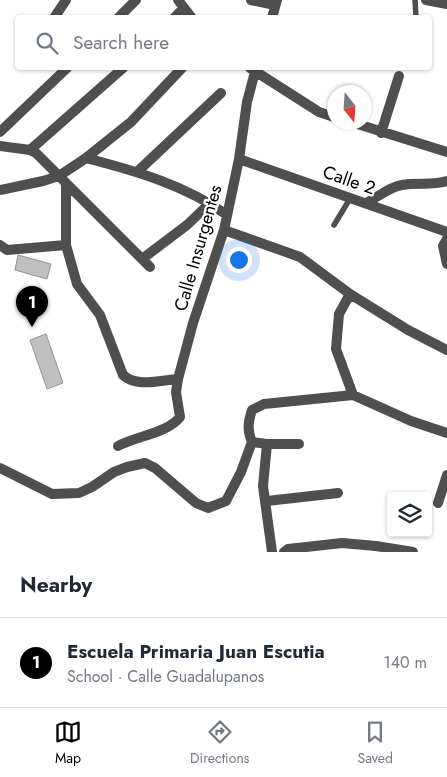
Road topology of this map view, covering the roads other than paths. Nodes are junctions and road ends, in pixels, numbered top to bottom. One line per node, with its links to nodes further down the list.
1 (66, 0): 9 (street)
2 (136, 0): 10 (street)
3 (251, 0): 6 (street)
4 (415, 0): 13 (lane)
5 (426, 0): 8 (street)
6 (276, 2): 12 (street)
7 (180, 4): 11 (street)
8 (447, 4)
9 (56, 15)
10 (121, 15)
11 (189, 15)
12 (273, 15)
13 (416, 15)
14 (65, 70): 23 (street)
15 (121, 70): 26 (street)
16 (180, 70): 28 (street)
17 (253, 70): 29 (street, Calle Insurgentes)
18 (255, 70): 21 (street)
19 (399, 76): 24 (street)
20 (221, 93): 30 (street)
21 (327, 115)
22 (372, 129): 24 (street)
23 (0, 132)
24 (381, 132): 27 (street)
25 (0, 146): 26 (street)
26 (30, 150): 31 (street)
27 (447, 152)
28 (86, 158): 30 (street); 31 (street)
29 (239, 159): 34 (street, Calle 2); 37 (street, Calle Insurgentes)
30 (137, 172): 35 (street)
31 (62, 180): 33 (street); 43 (street); 44 (street)
32 (447, 181): 36 (street)
33 (0, 190)
34 (351, 197): 36 (street, Calle 2); 38 (lane)
35 (210, 203): 37 (street); 44 (street)
36 (366, 203): 40 (street, Calle 2)
37 (228, 215): 39 (street, Calle Insurgentes)
38 (334, 225)
39 (224, 230): 47 (street); 49 (street, Calle Insurgentes)
40 (447, 232)
41 (447, 239): 45 (street)
42 (0, 245): 43 (street)
43 (66, 245): 49 (street)
44 (142, 259): 46 (street)
45 (447, 264)
46 (150, 267)
47 (350, 294): 48 (street); 50 (street)
48 (447, 350)
49 (178, 379): 55 (street, Calle Insurgentes)
50 (353, 395): 51 (street); 52 (street)
51 (447, 434)
52 (252, 442): 53 (street); 56 (street)
53 (267, 444): 54 (street); 59 (street)
54 (299, 444)
55 (118, 446)
56 (0, 468)
57 (446, 482): 60 (street)
58 (338, 493): 59 (street)
59 (266, 501): 62 (street)
60 (438, 503)
61 (368, 548): 63 (street); 64 (street)
62 (272, 552)
63 (284, 552)
64 (413, 552)

